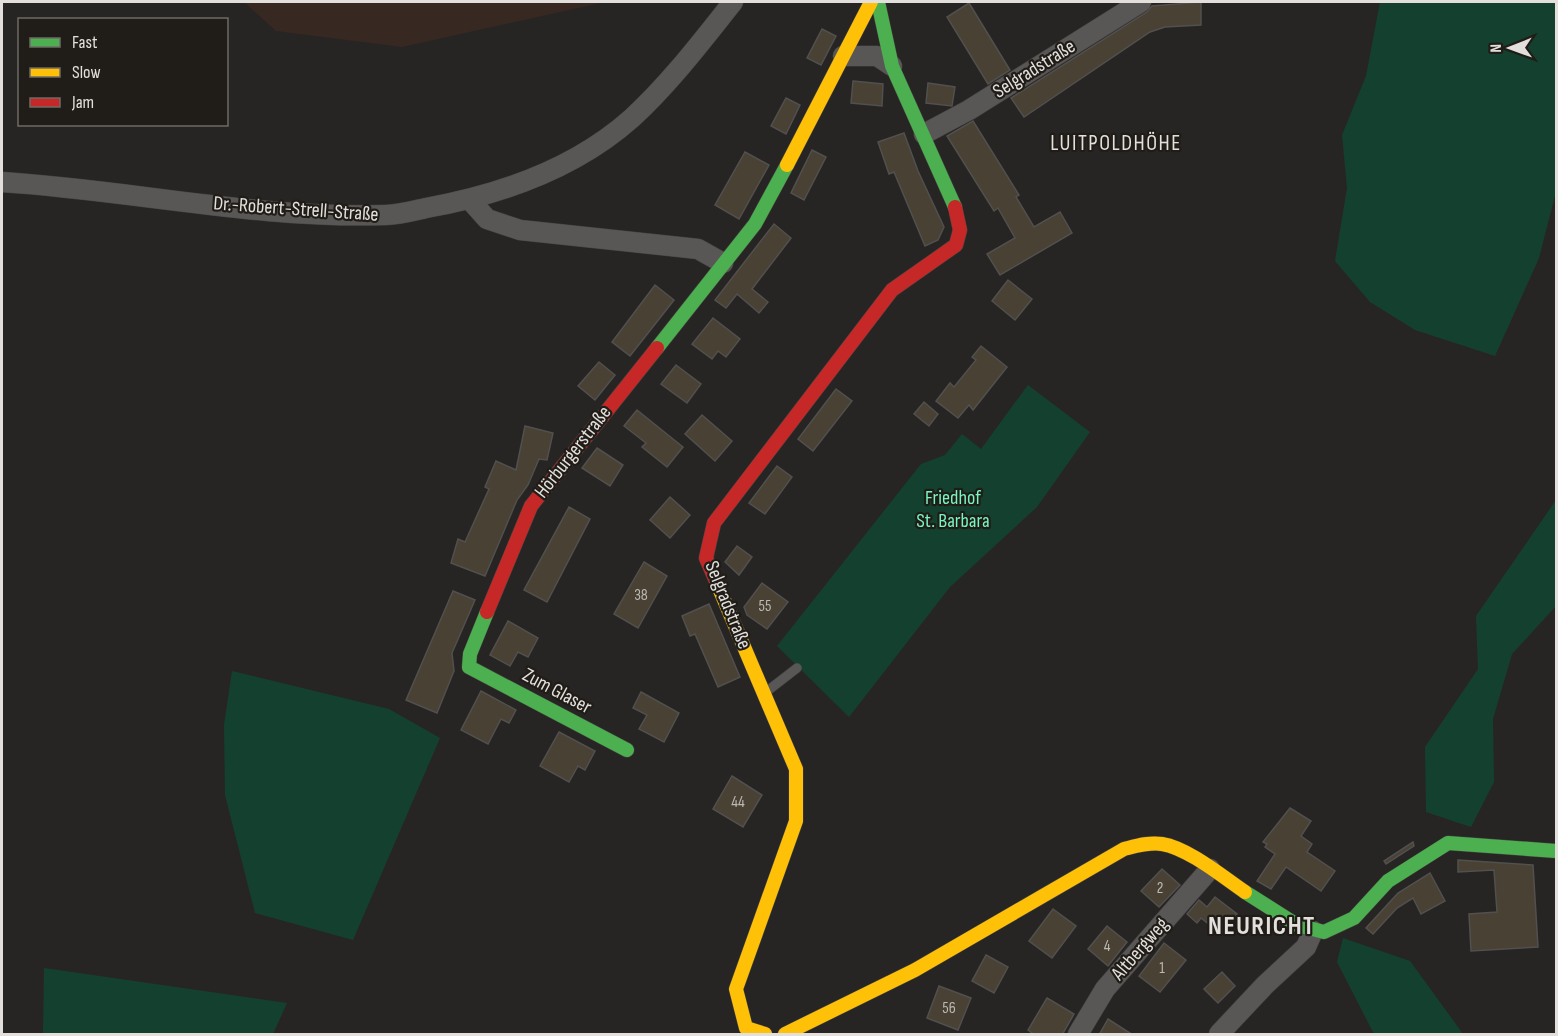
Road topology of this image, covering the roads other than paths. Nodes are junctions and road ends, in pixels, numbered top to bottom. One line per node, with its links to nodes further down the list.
1 (733, 2): 9 (street, Dr.-Robert-Strell-Straße)
2 (871, 2): 5 (street, Hörburgerstraße)
3 (878, 2): 6 (street, Selgradstraße)
4 (1141, 2): 7 (street, Selgradstraße)
5 (843, 56): 6 (street); 10 (street, Hörburgerstraße)
6 (892, 66): 7 (street, Selgradstraße)
7 (924, 134): 13 (street, Selgradstraße)
8 (2, 182): 9 (street, Dr.-Robert-Strell-Straße)
9 (470, 200): 10 (street)
10 (723, 263): 11 (street, Hörburgerstraße)
11 (469, 667): 14 (street, Zum Glaser)
12 (797, 668): 13 (lane)
13 (764, 694): 18 (street, Selgradstraße)
14 (627, 750)
15 (1557, 851): 17 (street)
16 (1210, 869): 17 (street); 19 (street); 20 (street, Altbergweg)
17 (1313, 931): 21 (street)
18 (765, 1035)
19 (785, 1035)
20 (1078, 1035)
21 (1219, 1035)

